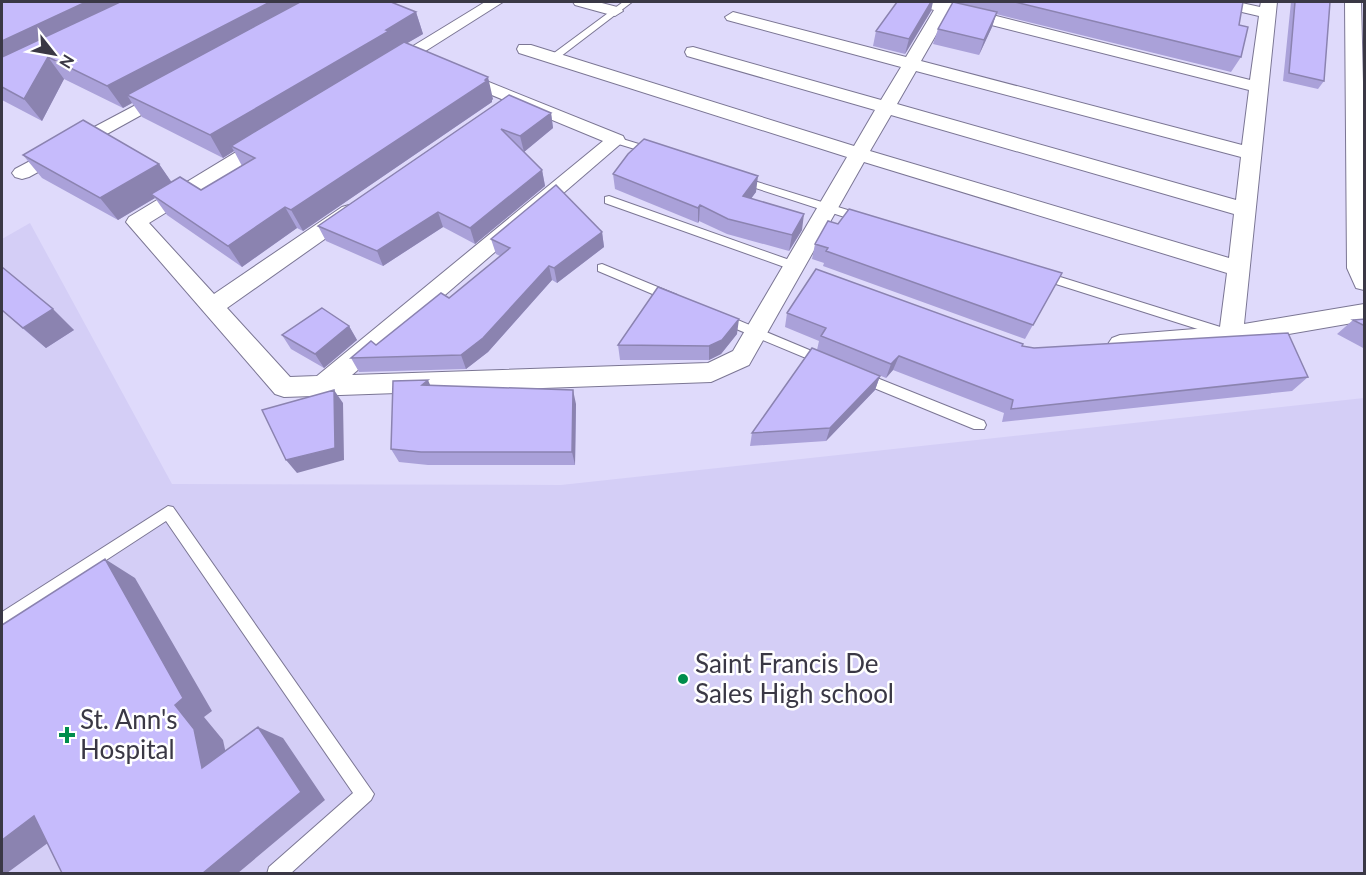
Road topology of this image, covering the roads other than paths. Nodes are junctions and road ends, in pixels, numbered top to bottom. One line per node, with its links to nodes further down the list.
1 (495, 2): 13 (street)
2 (581, 2): 9 (street)
3 (628, 2): 9 (lane)
4 (920, 2): 7 (street)
5 (1218, 2): 8 (street)
6 (1353, 2): 29 (street)
7 (945, 4): 15 (street); 18 (street)
8 (1268, 7): 18 (street)
9 (615, 11): 14 (lane)
10 (733, 16): 15 (street)
11 (525, 49): 14 (street)
12 (693, 52): 20 (street)
13 (410, 54): 16 (street); 19 (street)
14 (553, 58): 26 (street)
15 (910, 63): 20 (street); 24 (street)
16 (373, 76)
17 (178, 87): 27 (street)
18 (1258, 87): 24 (street)
19 (515, 98): 21 (street); 23 (street)
20 (886, 106): 26 (street); 33 (street)
21 (495, 111)
22 (284, 131): 42 (street)
23 (616, 140): 25 (lane); 50 (street)
24 (1250, 153): 33 (street)
25 (660, 154)
26 (858, 154): 32 (street); 37 (street)
27 (22, 173)
28 (727, 176): 32 (lane)
29 (1361, 195): 40 (street)
30 (368, 199): 42 (street)
31 (609, 200): 35 (lane)
32 (827, 208): 34 (lane); 35 (street)
33 (1245, 210): 37 (street)
34 (872, 222)
35 (794, 266): 39 (street); 45 (street)
36 (602, 268): 41 (lane)
37 (1238, 269): 46 (street)
38 (1029, 271): 46 (lane)
39 (816, 274)
40 (1365, 282)
41 (690, 305)
42 (212, 307): 50 (street)
43 (1365, 313): 46 (street)
44 (712, 314): 45 (lane)
45 (756, 333): 48 (lane); 50 (street)
46 (1231, 335): 47 (street)
47 (1094, 346)
48 (830, 364)
49 (852, 372): 51 (lane)
50 (323, 385)
51 (979, 425)
52 (2, 621): 53 (lane)
53 (276, 873)

